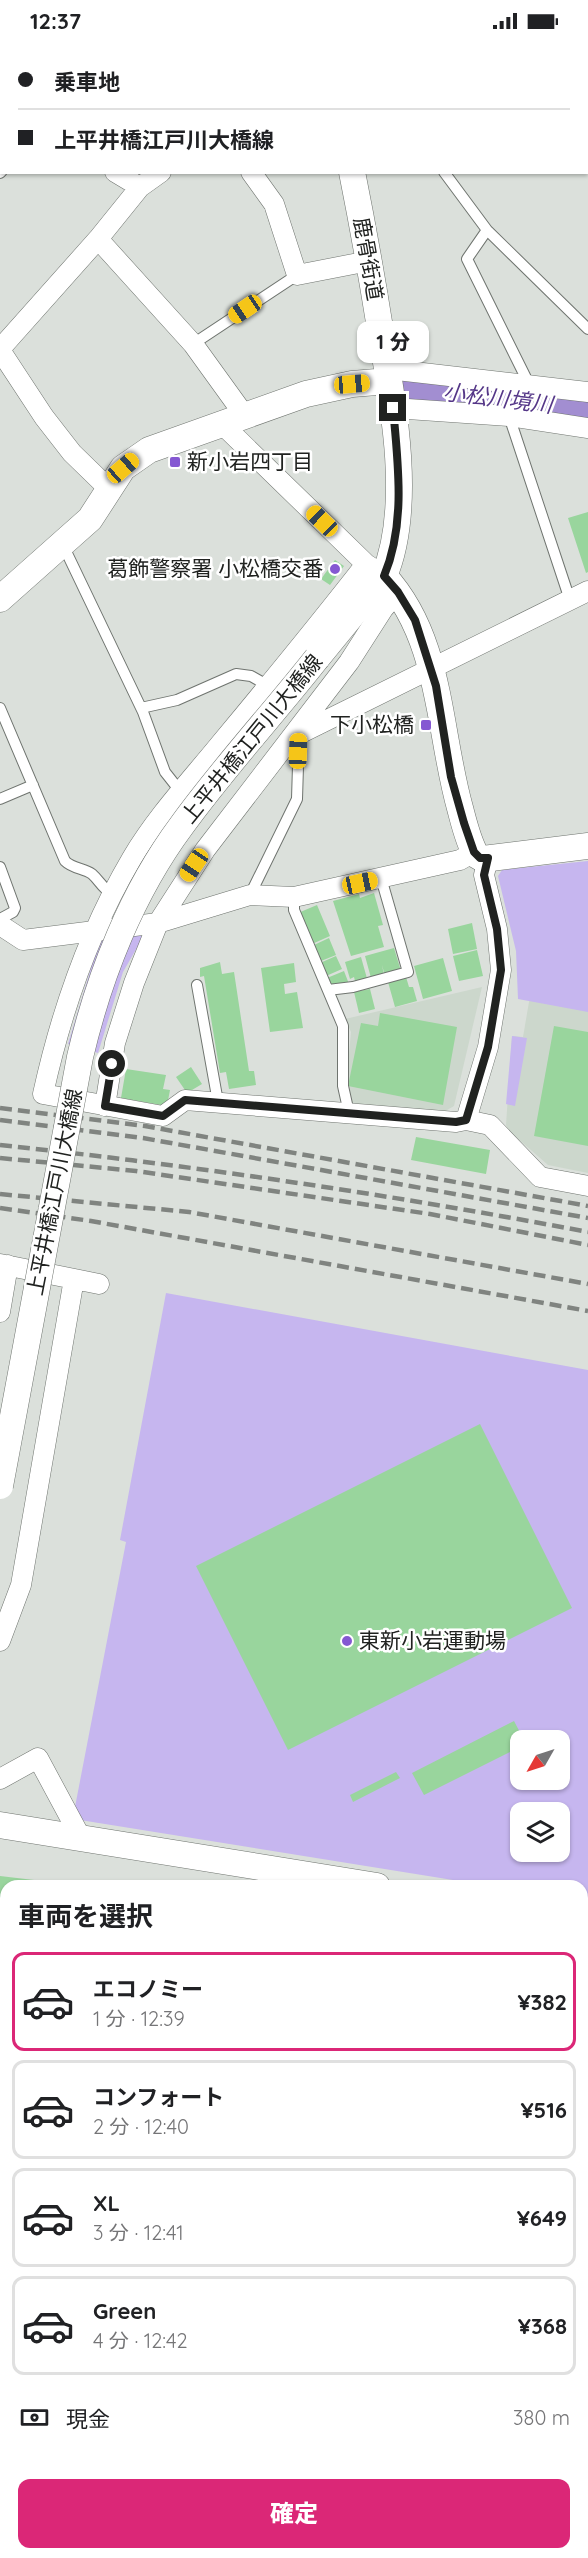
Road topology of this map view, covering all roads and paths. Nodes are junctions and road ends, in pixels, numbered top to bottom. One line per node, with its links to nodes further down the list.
1 (118, 174): 6 (street)
2 (158, 174): 6 (street)
3 (252, 174): 10 (street)
4 (352, 174): 9 (street, 鹿骨街道)
5 (445, 174): 7 (lane)
6 (140, 188): 8 (street)
7 (487, 230): 11 (lane); 15 (lane)
8 (98, 239): 12 (street); 13 (street)
9 (369, 261): 10 (street); 14 (street, 鹿骨街道)
10 (297, 275): 12 (lane)
11 (588, 329)
12 (193, 344): 19 (street)
13 (0, 349): 21 (street)
14 (388, 375): 15 (street); 17 (street, 上平井橋江戸川大橋線); 19 (street)
15 (529, 384): 16 (street)
16 (588, 392)
17 (393, 408): 18 (street); 23 (street, 上平井橋江戸川大橋線)
18 (509, 416): 20 (street); 26 (lane)
19 (234, 420): 21 (street); 23 (street)
20 (588, 428)
21 (108, 488): 22 (street)
22 (63, 545): 25 (street); 30 (lane)
23 (383, 577): 27 (street); 28 (street); 31 (street); 57 (street, 上平井橋江戸川大橋線, bridge)
24 (588, 591): 26 (street)
25 (0, 599)
26 (570, 600): 27 (street)
27 (431, 668): 31 (street); 36 (street)
28 (267, 685): 30 (lane); 33 (street)
29 (0, 708): 32 (lane)
30 (141, 708): 33 (lane)
31 (294, 737): 40 (lane); 43 (street)
32 (33, 785): 34 (lane); 39 (lane)
33 (180, 791): 39 (street)
34 (0, 799)
35 (588, 846): 36 (street)
36 (481, 855): 38 (street); 51 (street)
37 (0, 867): 42 (lane)
38 (381, 878): 41 (street); 47 (lane)
39 (114, 894): 45 (street)
40 (250, 895): 41 (street); 43 (street)
41 (294, 897): 47 (lane)
42 (0, 919)
43 (158, 923): 45 (street); 49 (street)
44 (0, 925): 45 (street)
45 (95, 931): 49 (street)
46 (197, 985): 48 (lane)
47 (328, 990): 50 (lane)
48 (218, 1102): 49 (street); 50 (street)
49 (105, 1106)
50 (348, 1113): 51 (street)
51 (466, 1120): 52 (street)
52 (588, 1186)
53 (4, 1264): 54 (street); 56 (street)
54 (74, 1280): 55 (street); 58 (street)
55 (99, 1284)
56 (0, 1312)
57 (0, 1486)
58 (0, 1641)
59 (0, 1779): 61 (street)
60 (0, 1825): 61 (street)
61 (81, 1838): 62 (street)
62 (340, 1880)

